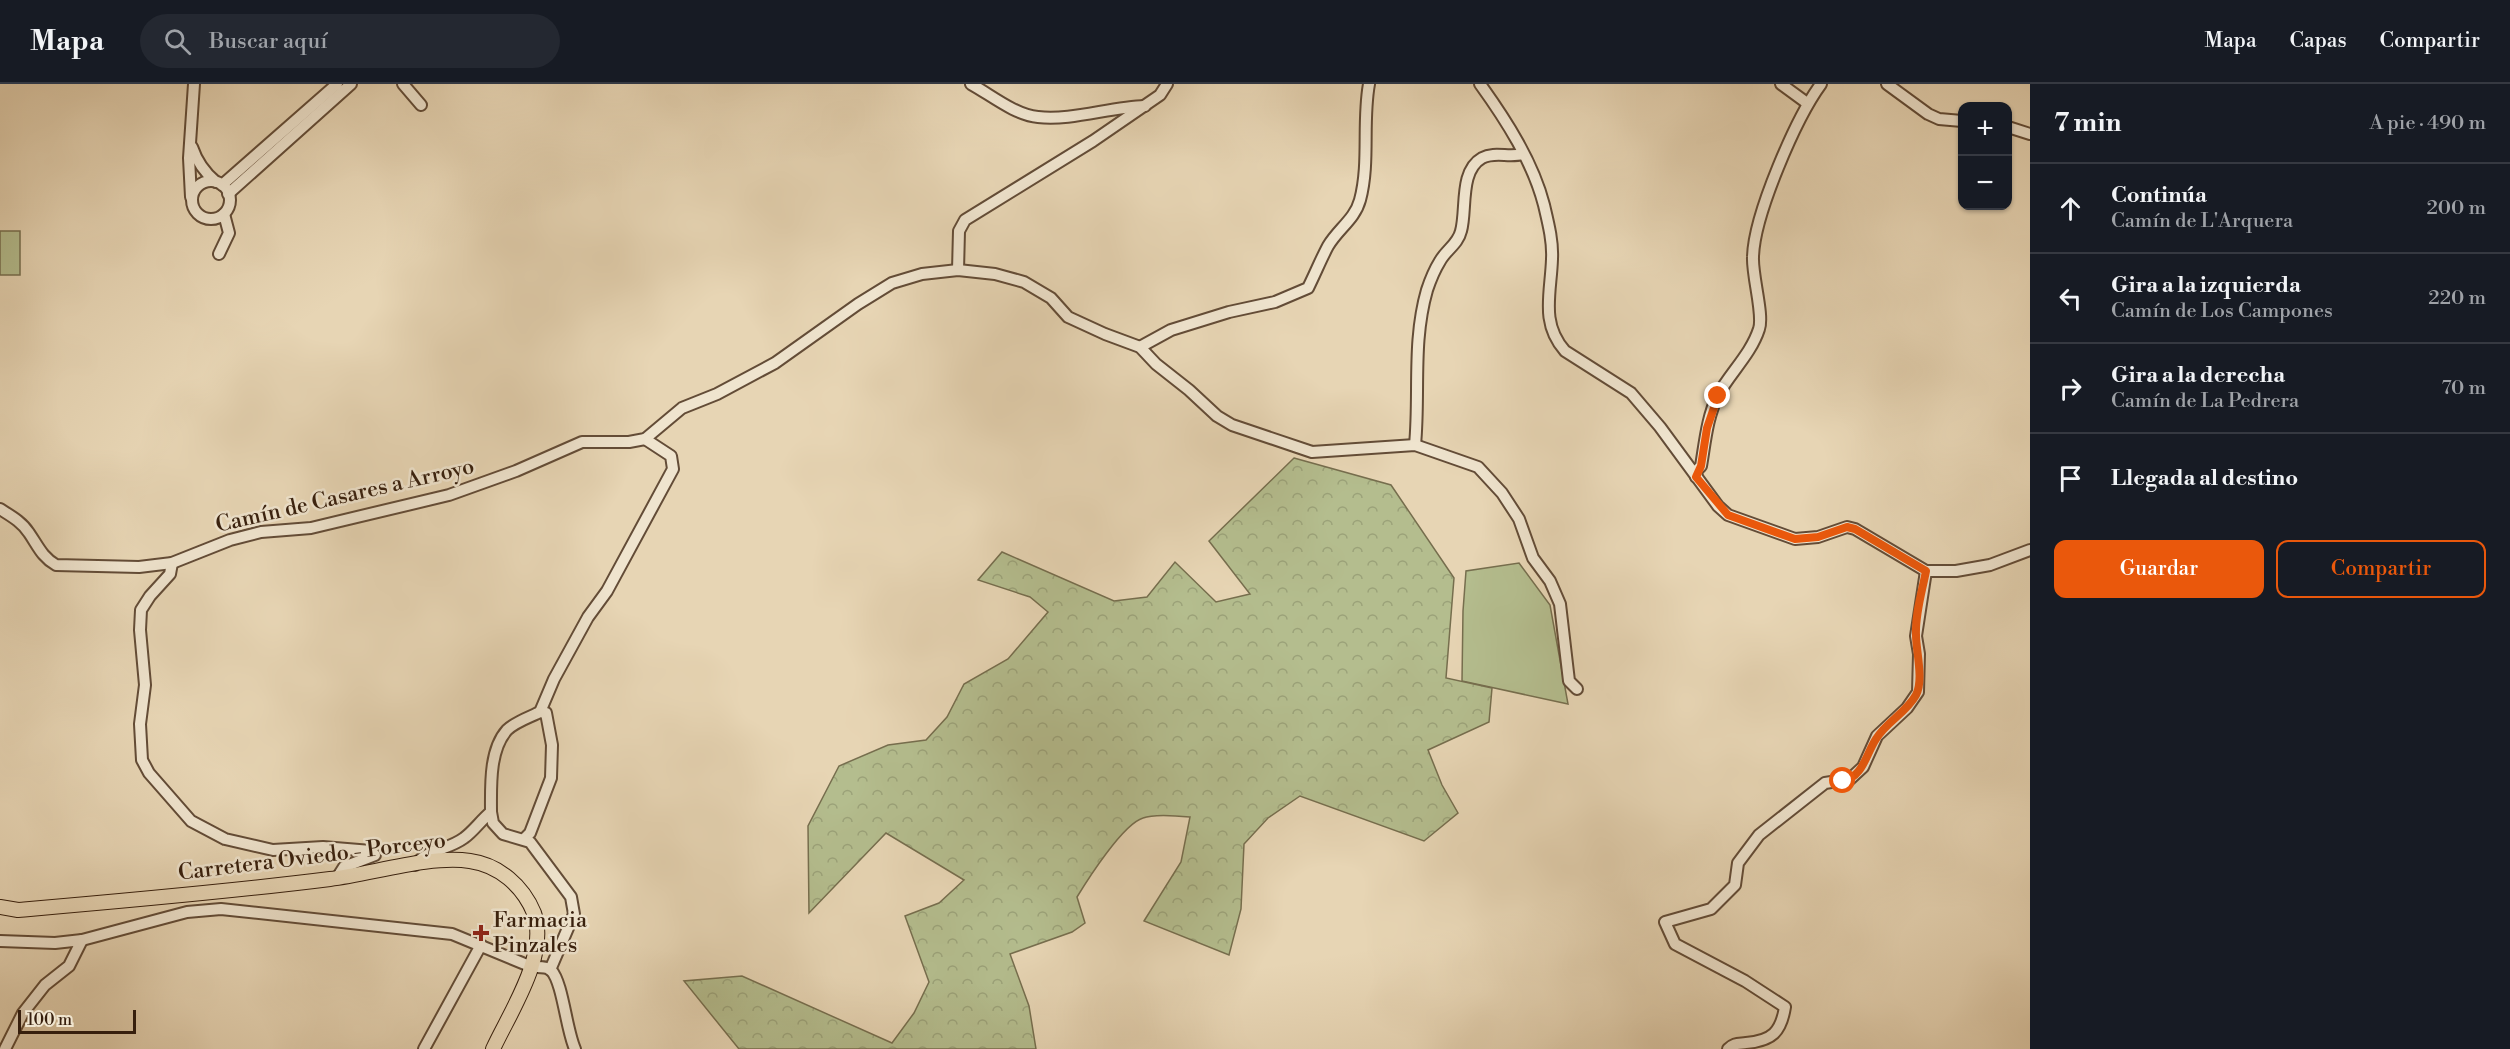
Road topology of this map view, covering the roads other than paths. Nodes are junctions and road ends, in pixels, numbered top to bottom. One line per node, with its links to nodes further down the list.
1 (194, 84): 18 (street)
2 (338, 84): 20 (street)
3 (351, 84): 20 (street)
4 (403, 84): 13 (street)
5 (971, 84): 14 (street)
6 (1167, 84): 14 (street)
7 (1369, 84): 25 (street)
8 (1480, 84): 19 (street)
9 (1781, 84): 12 (street)
10 (1821, 84): 12 (street)
11 (1887, 84): 15 (street)
12 (1807, 103): 28 (street)
13 (421, 105)
14 (1145, 106): 24 (street)
15 (1958, 120)
16 (2012, 128): 17 (street)
17 (2030, 134)
18 (191, 144): 20 (street); 21 (street)
19 (1522, 154): 27 (street); 28 (street)
20 (222, 187): 21 (street); 22 (street)
21 (191, 198): 22 (street)
22 (224, 214): 23 (street)
23 (219, 254)
24 (958, 270): 25 (street); 26 (street)
25 (1140, 347): 27 (street)
26 (645, 439): 31 (street, Camín de Casares a Arroyo); 34 (street)
27 (1415, 446): 33 (street)
28 (1696, 477): 32 (street)
29 (0, 509): 31 (street, Camín de Casares a Arroyo)
30 (2030, 550): 32 (street)
31 (172, 563): 38 (street)
32 (1926, 571): 49 (street)
33 (1577, 689)
34 (540, 712): 35 (street); 36 (street)
35 (491, 812): 36 (street); 37 (street)
36 (524, 839): 44 (street)
37 (415, 865): 38 (main road, Carretera Oviedo - Porceyo); 43 (main road, Carretera Oviedo - Porceyo)
38 (337, 878): 39 (main road, Carretera Oviedo - Porceyo)
39 (0, 907)
40 (82, 940): 41 (street); 42 (street); 45 (street)
41 (0, 941)
42 (481, 945): 43 (street); 46 (street)
43 (532, 967): 44 (street); 47 (main road, Carretera Oviedo - Porceyo)
44 (550, 970): 48 (street)
45 (11, 1047)
46 (424, 1049)
47 (493, 1049)
48 (575, 1049)
49 (1728, 1049)

